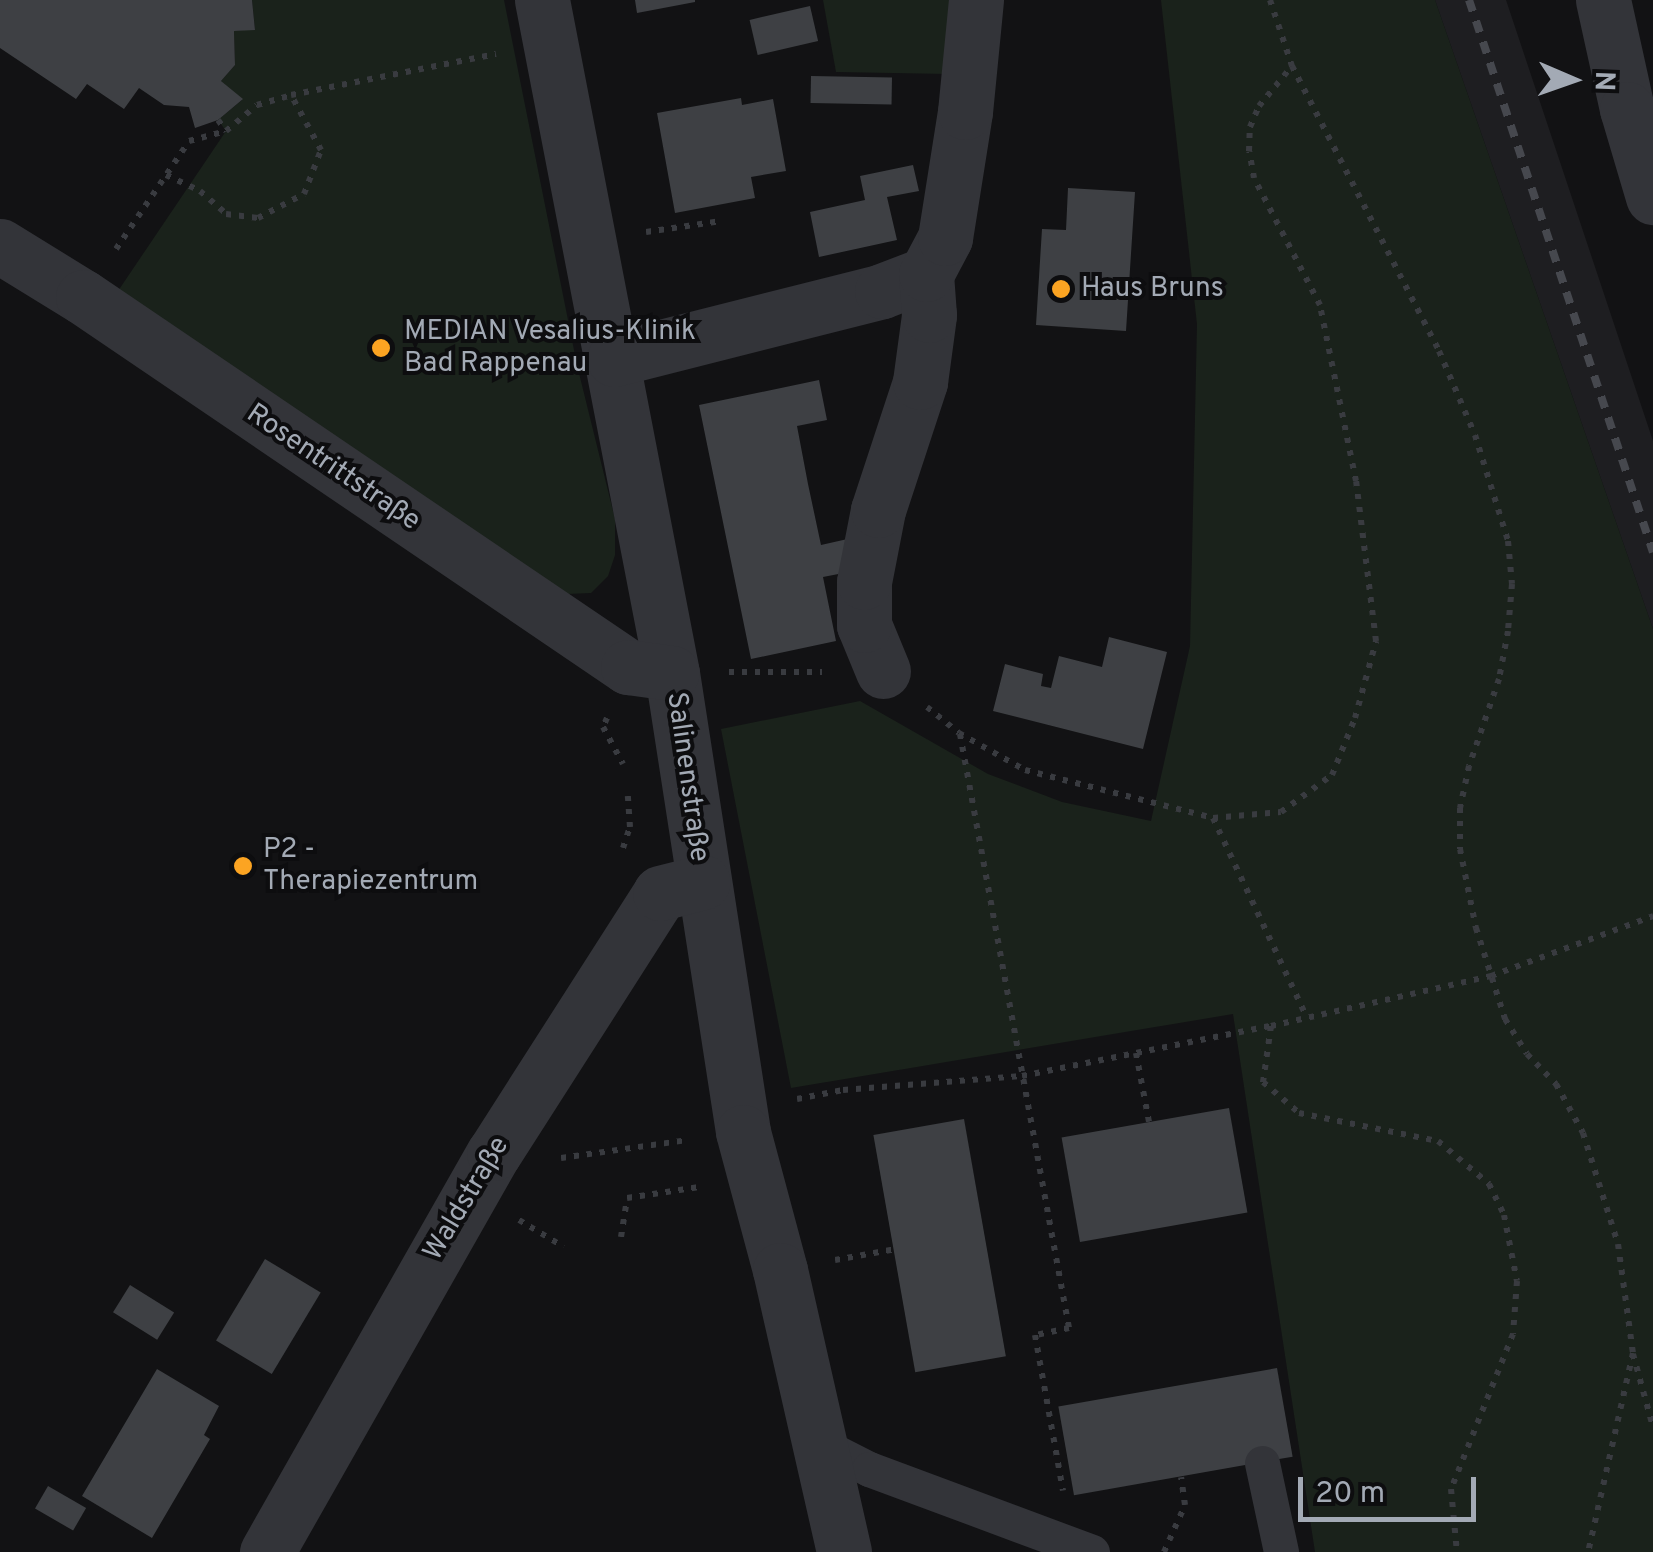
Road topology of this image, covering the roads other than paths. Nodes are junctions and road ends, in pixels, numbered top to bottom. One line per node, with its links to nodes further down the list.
1 (976, 0): 6 (street)
2 (1603, 0): 4 (street)
3 (546, 21): 7 (street, Salinenstraße)
4 (1653, 197)
5 (0, 246): 9 (street, Rosentrittstraße)
6 (926, 274): 7 (street); 8 (street)
7 (614, 359): 9 (street, Salinenstraße)
8 (883, 671)
9 (672, 673): 10 (street, Salinenstraße)
10 (703, 882): 11 (street, Salinenstraße); 14 (street, Waldstraße)
11 (822, 1446): 13 (lane); 15 (street, Salinenstraße)
12 (1262, 1463): 16 (lane)
13 (1082, 1547)
14 (266, 1552)
15 (844, 1552)
16 (1280, 1552)

